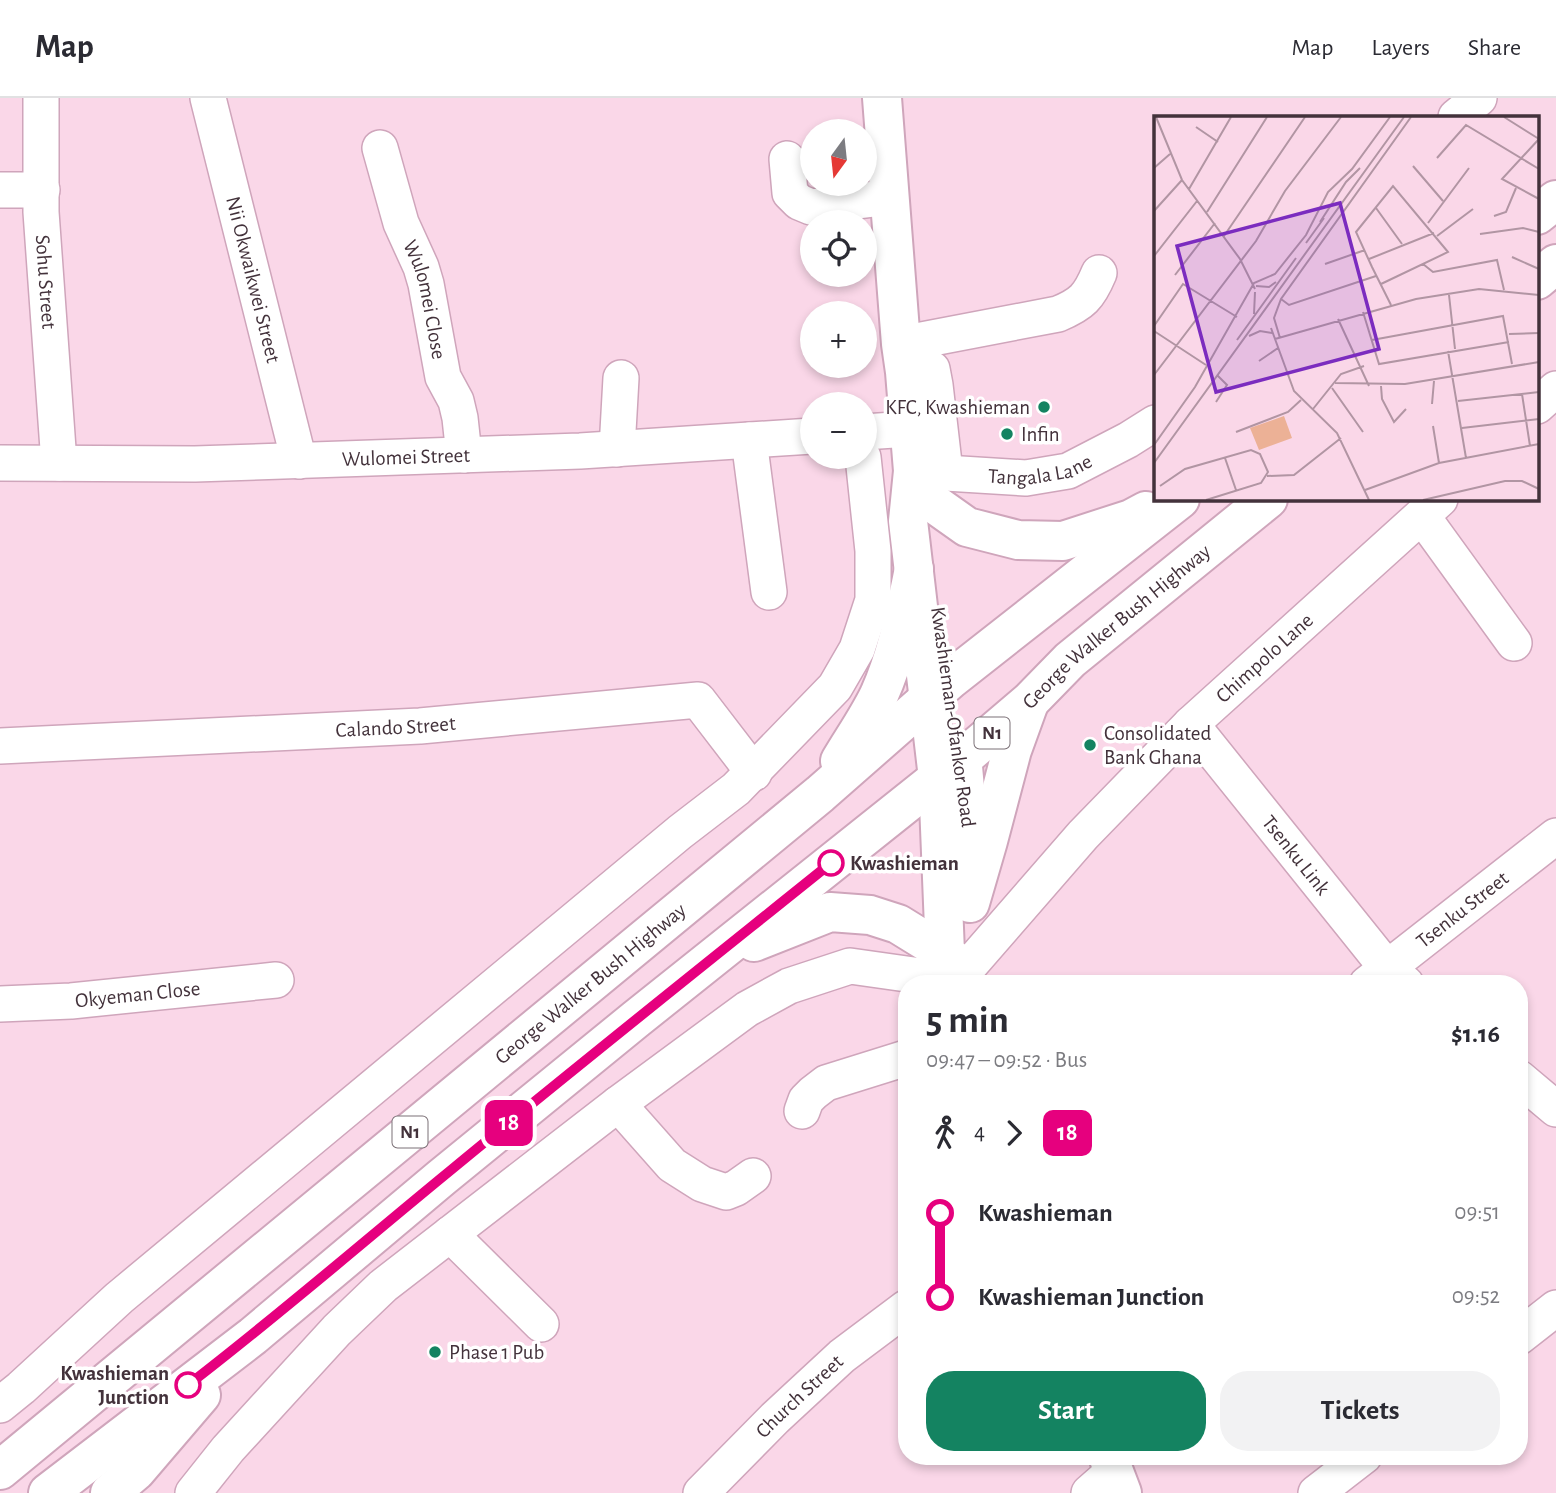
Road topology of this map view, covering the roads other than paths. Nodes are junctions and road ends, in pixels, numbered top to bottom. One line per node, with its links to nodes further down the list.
1 (41, 98): 9 (street, Sohu Street)
2 (208, 98): 27 (street, Nii Okwaikwei Street)
3 (882, 98): 10 (main road, Kwashieman-Ofankor Road)
4 (1479, 98): 5 (street)
5 (1457, 116)
6 (380, 148): 26 (street, Wulomei Close)
7 (787, 159): 10 (street)
8 (0, 190): 9 (street)
9 (42, 190): 29 (street, Sohu Street)
10 (890, 197): 16 (main road, Kwashieman-Ofankor Road)
11 (1556, 200): 12 (main road)
12 (1538, 214)
13 (1556, 264): 15 (main road)
14 (1100, 273): 16 (street)
15 (1538, 279)
16 (903, 358): 21 (main road, Kwashieman-Ofankor Road); 31 (street)
17 (621, 378): 25 (street)
18 (1556, 388): 19 (street)
19 (1538, 405)
20 (1154, 424): 31 (street, Tangala Lane)
21 (909, 429): 22 (street); 31 (main road, Kwashieman-Ofankor Road)
22 (877, 431)
23 (800, 437): 24 (street, Wulomei Street)
24 (749, 440): 25 (street, Wulomei Street); 37 (street)
25 (617, 449): 26 (street, Wulomei Street)
26 (464, 455): 27 (street, Wulomei Street)
27 (299, 461): 29 (street, Wulomei Street)
28 (0, 463): 29 (street, Wulomei Street)
29 (59, 463)
30 (864, 469): 44 (street)
31 (925, 479): 32 (main road); 36 (main road, Kwashieman-Ofankor Road); 39 (main road, Kwashieman-Ofankor Road)
32 (1168, 500)
33 (1179, 500): 39 (main road, George Walker Bush Highway / N1)
34 (1267, 500): 40 (main road, George Walker Bush Highway / N1)
35 (1431, 507): 38 (street); 41 (street, Chimpolo Lane)
36 (915, 569): 39 (main road, Kwashieman-Ofankor Road); 45 (main road)
37 (769, 592)
38 (1514, 643)
39 (940, 688): 43 (main road, Kwashieman-Ofankor Road); 45 (main road, George Walker Bush Highway / N1)
40 (1030, 701): 43 (main road, George Walker Bush Highway / N1); 47 (main road)
41 (1191, 724): 49 (street, Chimpolo Lane); 50 (street, Tsenku Link)
42 (0, 746): 44 (street, Calando Street)
43 (950, 769): 47 (main road, Kwashieman-Ofankor Road); 48 (main road, George Walker Bush Highway / N1); 49 (main road, Kwashieman-Ofankor Road)
44 (754, 773): 66 (street)
45 (820, 794): 68 (main road, George Walker Bush Highway / N1)
46 (1556, 836): 51 (street, Tsenku Street)
47 (970, 902): 49 (main road, Kwashieman-Ofankor Road)
48 (710, 960): 49 (main road); 65 (main road, George Walker Bush Highway / N1)
49 (953, 970): 56 (street)
50 (1385, 975)
51 (1391, 975)
52 (276, 980): 53 (street, Okyeman Close)
53 (0, 1004)
54 (898, 1060): 58 (street)
55 (1528, 1086): 57 (street)
56 (618, 1104): 59 (street); 60 (street)
57 (1556, 1109)
58 (802, 1111)
59 (753, 1176)
60 (450, 1234): 63 (street); 71 (street)
61 (1556, 1308): 64 (street)
62 (898, 1314): 72 (street, Church Street)
63 (541, 1324)
64 (1528, 1330)
65 (253, 1336): 69 (main road, George Walker Bush Highway / N1); 70 (main road)
66 (0, 1405)
67 (1352, 1465): 73 (street)
68 (0, 1470)
69 (48, 1493)
70 (110, 1493)
71 (193, 1493)
72 (701, 1493)
73 (1316, 1493)

